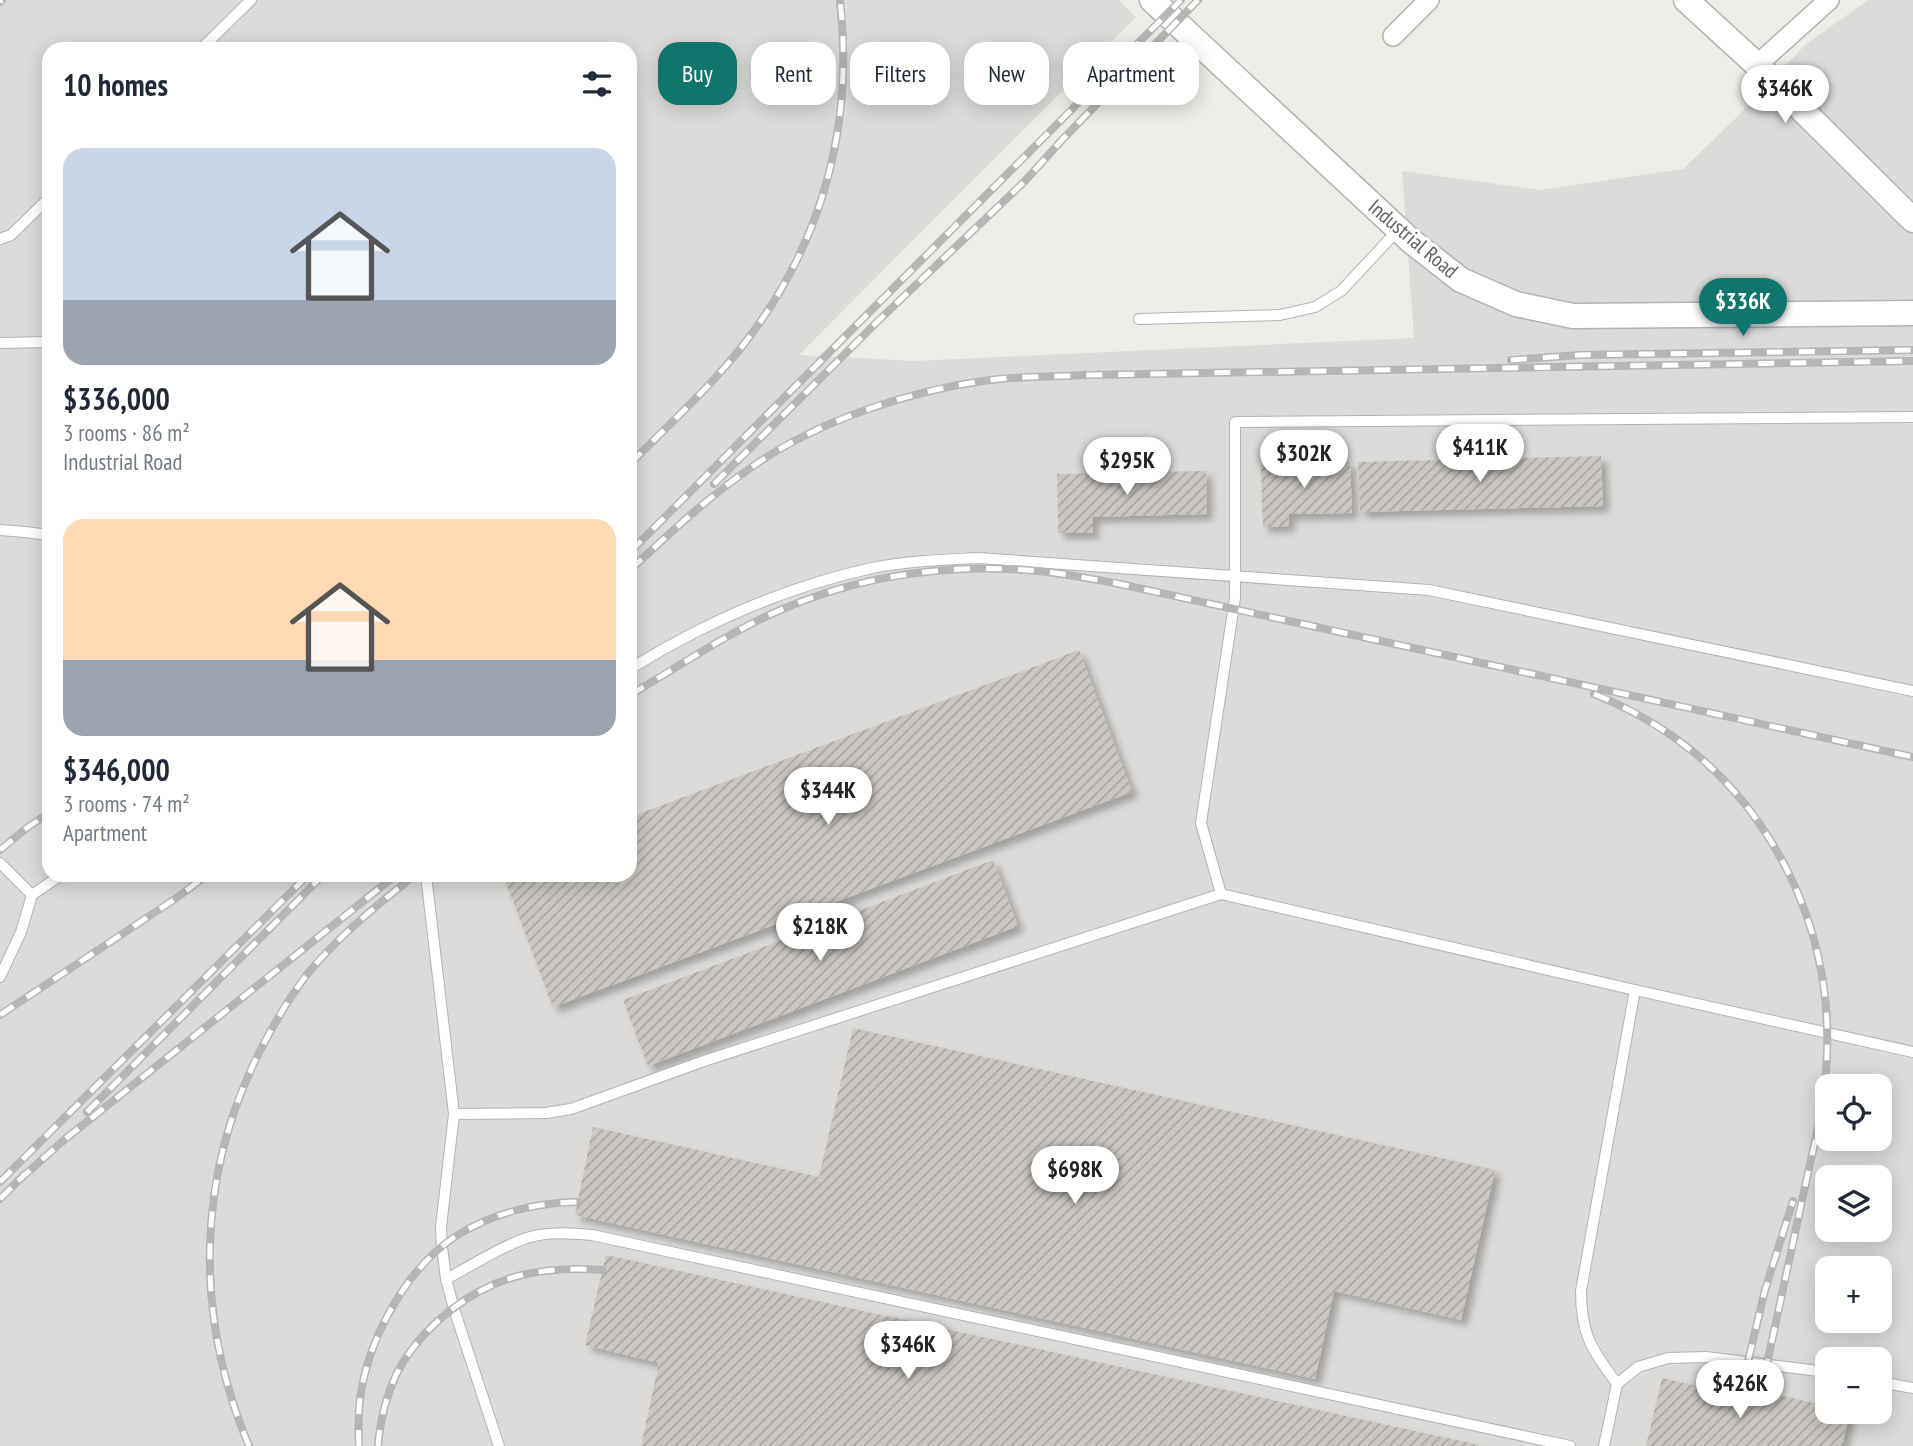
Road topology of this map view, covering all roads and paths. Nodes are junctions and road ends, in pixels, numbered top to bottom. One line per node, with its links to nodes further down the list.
1 (251, 0): 7 (lane)
2 (1152, 0): 11 (street, Industrial Road)
3 (1429, 0): 6 (street)
4 (1686, 0): 8 (street)
5 (1829, 0): 8 (street)
6 (1393, 36)
7 (208, 42)
8 (1757, 65): 10 (street)
9 (42, 205): 12 (lane)
10 (1913, 220)
11 (1399, 229): 13 (street, Industrial Road); 14 (lane)
12 (0, 239)
13 (1913, 313)
14 (1139, 319)
15 (42, 342): 16 (lane)
16 (0, 343)
17 (1913, 417): 20 (lane)
18 (0, 530): 19 (lane)
19 (42, 535)
20 (1237, 578): 21 (lane); 22 (lane); 26 (lane)
21 (637, 665)
22 (1913, 691)
23 (0, 863): 27 (lane)
24 (51, 882): 27 (lane)
25 (426, 882): 31 (lane)
26 (1221, 894): 29 (lane); 31 (lane)
27 (32, 895): 28 (lane)
28 (0, 977)
29 (1635, 990): 30 (lane); 34 (lane)
30 (1913, 1052)
31 (454, 1114): 32 (lane)
32 (446, 1279): 37 (lane); 38 (lane)
33 (1815, 1371): 34 (lane)
34 (1617, 1384): 39 (lane)
35 (1892, 1384): 36 (lane)
36 (1913, 1388)
37 (499, 1446)
38 (1570, 1446)
39 (1604, 1446)

